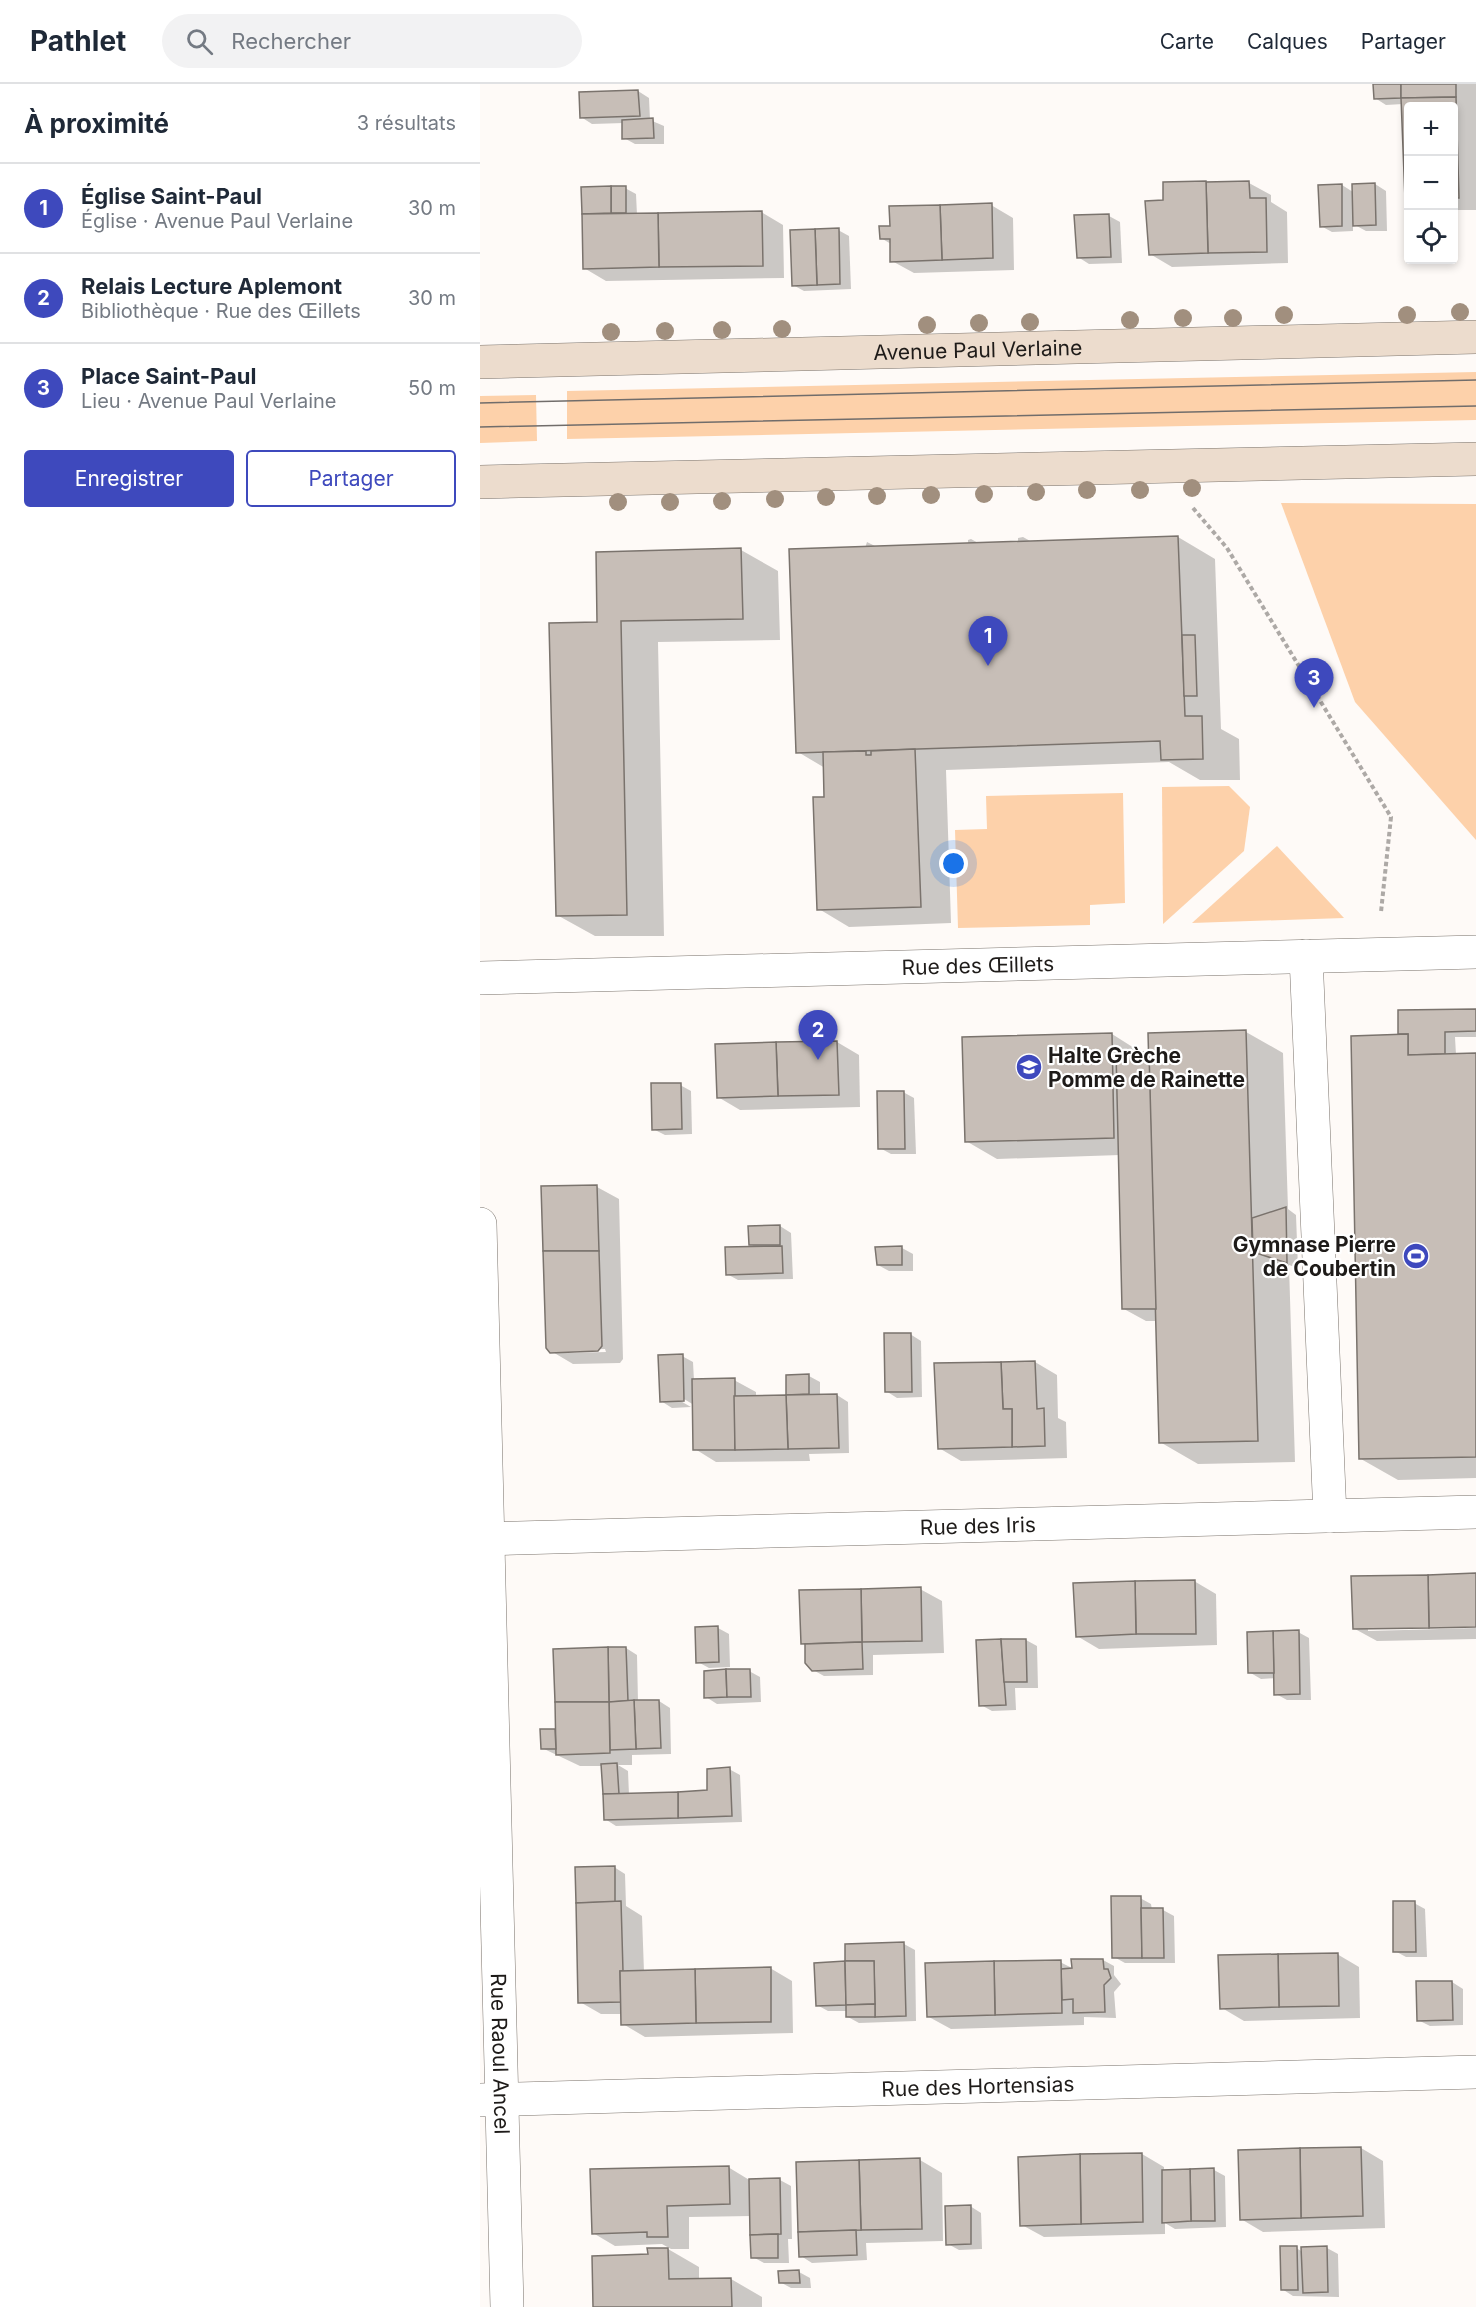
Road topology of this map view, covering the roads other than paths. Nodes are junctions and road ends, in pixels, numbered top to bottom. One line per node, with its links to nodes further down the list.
1 (1476, 336): 2 (street, Avenue Paul Verlaine)
2 (480, 362)
3 (1476, 459): 4 (street)
4 (480, 482)
5 (1476, 952): 6 (street, Rue des Œillets)
6 (1306, 956): 7 (street, Rue des Œillets); 10 (street)
7 (480, 978)
8 (480, 1224): 11 (street, Rue Raoul Ancel)
9 (1476, 1512): 10 (street, Rue des Iris)
10 (1329, 1516): 11 (street, Rue des Iris)
11 (484, 1538): 13 (street, Rue Raoul Ancel)
12 (1476, 2072): 13 (street, Rue des Hortensias)
13 (491, 2100): 14 (street, Rue Raoul Ancel)
14 (507, 2307)

